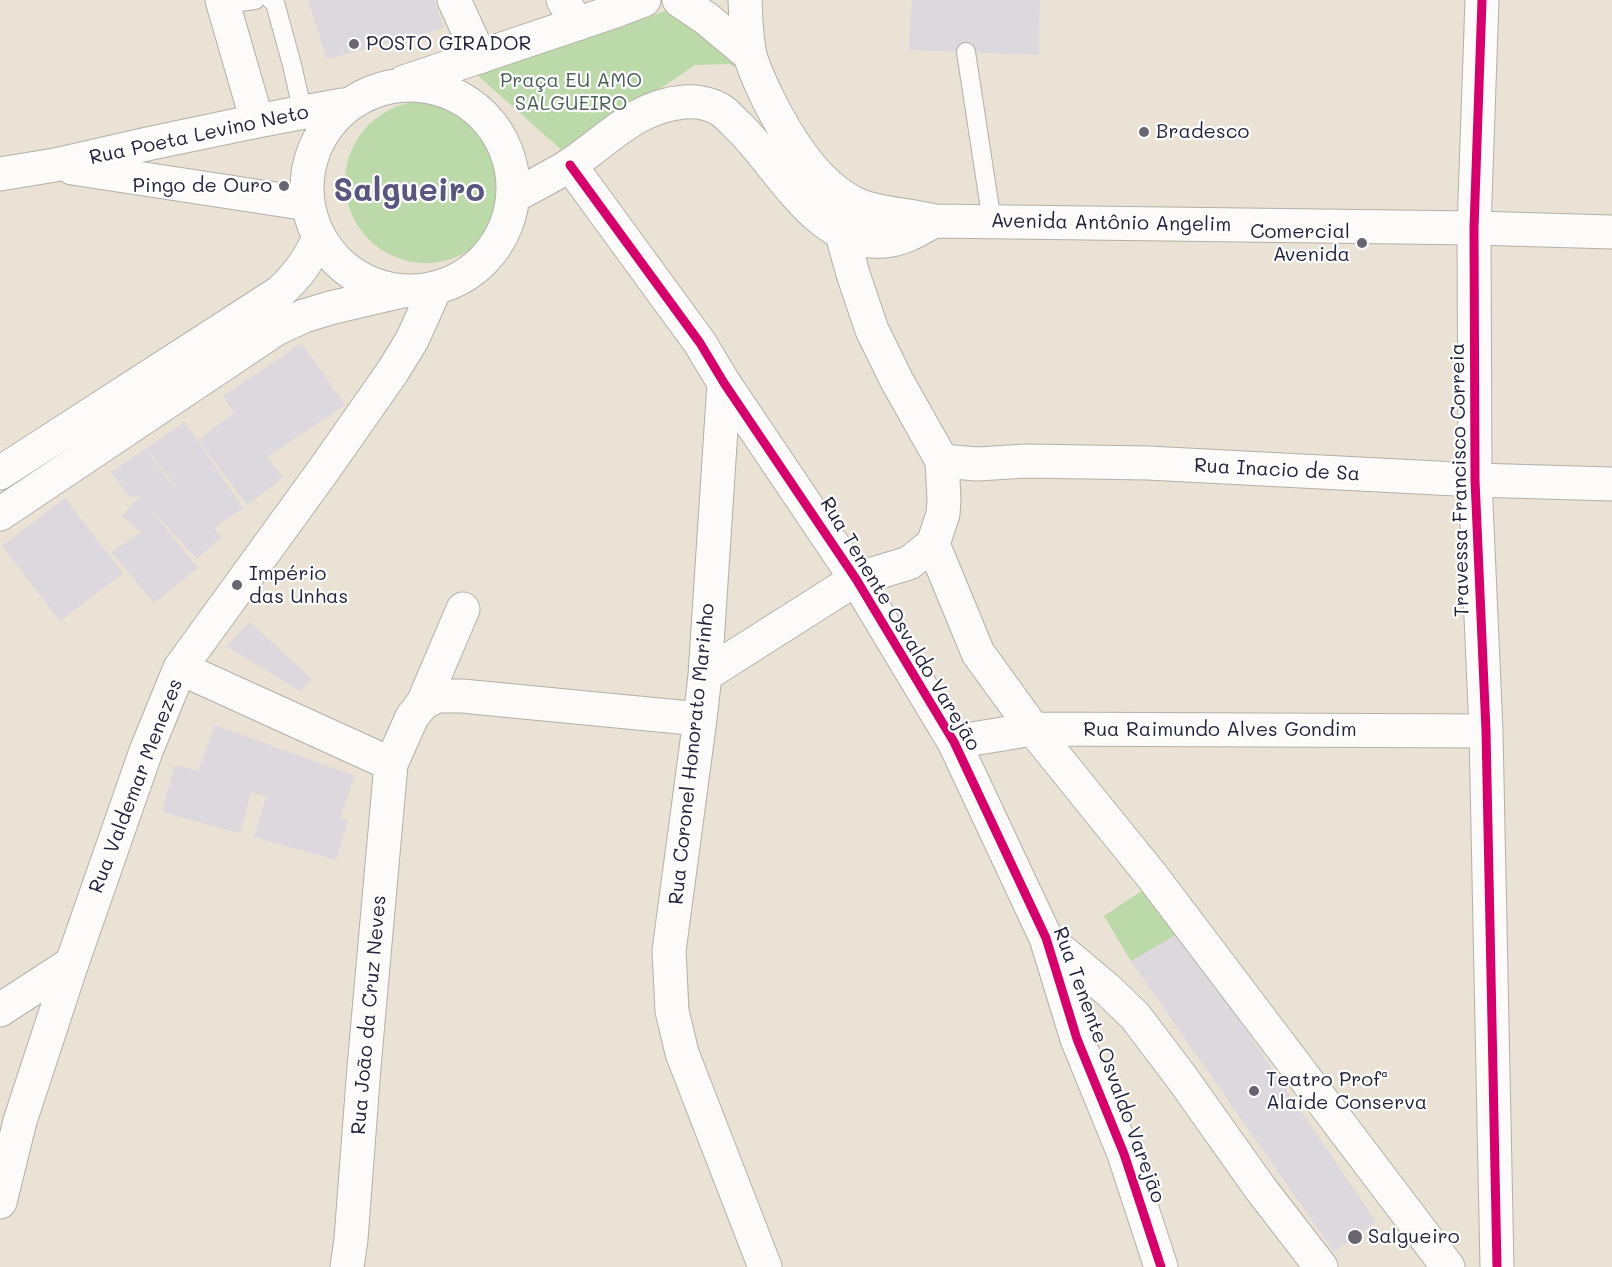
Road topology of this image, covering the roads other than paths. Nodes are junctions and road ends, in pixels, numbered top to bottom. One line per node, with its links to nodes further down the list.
1 (255, 0): 8 (lane)
2 (271, 0): 15 (lane)
3 (454, 0): 12 (street)
4 (644, 0): 9 (street)
5 (679, 0): 11 (street)
6 (745, 0): 11 (street)
7 (1482, 0): 24 (street, Travessa Francisco Correia)
8 (222, 2): 16 (street)
9 (570, 12): 12 (street)
10 (966, 52): 23 (lane)
11 (750, 55): 22 (street, Avenida Antônio Angelim)
12 (480, 57): 13 (street)
13 (375, 91): 14 (street); 20 (street)
14 (342, 105): 15 (street, Rua Poeta Levino Neto); 21 (street)
15 (303, 112): 16 (street, Rua Poeta Levino Neto)
16 (256, 121): 17 (street, Rua Poeta Levino Neto)
17 (55, 165): 19 (street, Rua Poeta Levino Neto); 21 (street, Rua Poeta Levino Neto)
18 (570, 165): 20 (street); 26 (street); 30 (street)
19 (0, 174)
20 (514, 196): 28 (street)
21 (308, 204): 27 (street)
22 (934, 221): 23 (street, Avenida Antônio Angelim); 26 (street)
23 (992, 222): 24 (street, Avenida Antônio Angelim)
24 (1474, 228): 25 (street, Avenida Antônio Angelim); 35 (street, Travessa Francisco Correia)
25 (1612, 232)
26 (842, 234): 32 (street)
27 (319, 238): 29 (street); 31 (street)
28 (435, 289): 29 (street); 41 (street, Rua Valdemar Menezes)
29 (401, 292): 33 (street)
30 (724, 383): 39 (street, Rua Tenente Osvaldo Varejão); 42 (street, Rua Coronel Honorato Marinho)
31 (55, 436): 33 (street); 34 (street)
32 (942, 461): 35 (street, Rua Inacio de Sa); 38 (street)
33 (75, 463): 37 (street)
34 (0, 473)
35 (1475, 480): 36 (street, Rua Inacio de Sa); 46 (street, Travessa Francisco Correia)
36 (1612, 484)
37 (4, 502)
38 (933, 544): 39 (street); 45 (street)
39 (856, 579): 42 (street); 47 (street, Rua Tenente Osvaldo Varejão)
40 (463, 609): 43 (street)
41 (180, 668): 48 (street); 50 (street, Rua Valdemar Menezes)
42 (705, 675): 44 (street, Rua Coronel Honorato Marinho)
43 (430, 699): 44 (street); 48 (street, Rua João da Cruz Neves)
44 (700, 719): 54 (street, Rua Coronel Honorato Marinho)
45 (1033, 729): 46 (street, Rua Raimundo Alves Gondim); 47 (street, Rua Raimundo Alves Gondim); 57 (street)
46 (1486, 731): 58 (street, Travessa Francisco Correia)
47 (954, 742): 49 (street, Rua Tenente Osvaldo Varejão)
48 (391, 764): 53 (street, Rua João da Cruz Neves)
49 (1046, 938): 55 (street, Rua Tenente Osvaldo Varejão); 56 (street, Rua Tenente Osvaldo Varejão)
50 (72, 963): 51 (street); 52 (street, Rua Valdemar Menezes)
51 (0, 1010)
52 (0, 1202)
53 (347, 1267)
54 (765, 1267)
55 (1161, 1267)
56 (1321, 1267)
57 (1448, 1267)
58 (1497, 1267)

